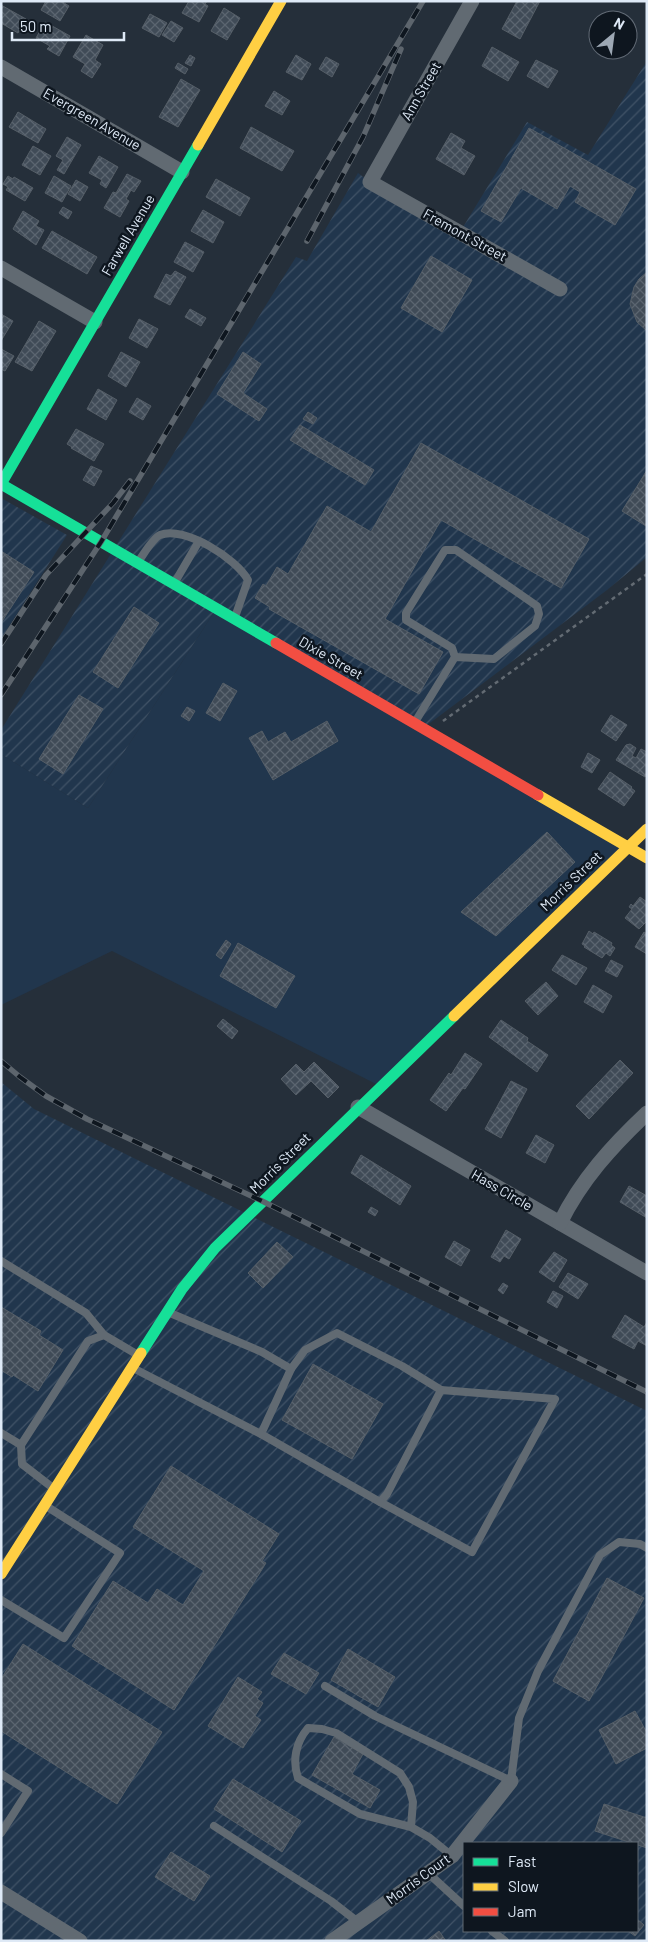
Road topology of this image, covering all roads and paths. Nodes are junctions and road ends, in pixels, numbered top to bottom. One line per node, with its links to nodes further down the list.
1 (472, 1): 5 (street, Ann Street)
2 (278, 2): 4 (street, Farwell Avenue)
3 (1, 67): 4 (street, Evergreen Avenue)
4 (182, 172): 8 (street, Farwell Avenue)
5 (370, 182): 7 (street, Fremont Street)
6 (1, 268): 8 (street)
7 (560, 289)
8 (95, 322): 9 (street, Farwell Avenue)
9 (1, 484): 11 (street, Dixie Street)
10 (200, 541): 11 (lane); 13 (lane); 14 (lane)
11 (137, 563): 13 (street, Dixie Street)
12 (647, 574): 17 (path)
13 (174, 584): 14 (street, Dixie Street)
14 (234, 619): 16 (street, Dixie Street)
15 (454, 657): 15 (lane); 16 (lane)
16 (414, 724): 17 (street, Dixie Street)
17 (428, 732): 19 (street, Dixie Street)
18 (647, 829): 19 (street, Morris Street)
19 (627, 848): 20 (street, Dixie Street); 21 (street, Morris Street)
20 (647, 858)
21 (358, 1107): 23 (street, Hass Circle); 26 (street, Morris Street)
22 (647, 1113): 23 (street)
23 (560, 1223): 25 (street, Hass Circle)
24 (1, 1261): 27 (lane)
25 (647, 1273)
26 (168, 1312): 28 (street, Morris Street); 30 (lane)
27 (104, 1335): 28 (lane); 34 (lane)
28 (140, 1356): 29 (street, Morris Street)
29 (132, 1368): 33 (lane); 35 (street, Morris Street)
30 (291, 1369): 31 (lane); 33 (lane)
31 (441, 1390): 36 (lane); 36 (lane)
32 (1, 1433): 34 (lane)
33 (261, 1434): 36 (lane)
34 (21, 1445): 35 (lane)
35 (55, 1489): 37 (street, Morris Street)
36 (380, 1502)
37 (45, 1505): 39 (street, Morris Street); 40 (lane)
38 (647, 1548): 43 (lane)
39 (1, 1574)
40 (1, 1600)
41 (325, 1686): 43 (lane)
42 (1, 1774): 46 (lane)
43 (511, 1781): 48 (street, Morris Court)
44 (214, 1826): 53 (lane)
45 (411, 1827): 45 (lane); 49 (lane)
46 (1, 1833)
47 (463, 1842): 49 (street, Morris Court)
48 (463, 1842)
49 (452, 1856): 50 (street, Morris Court)
50 (428, 1873): 52 (lane); 53 (street, Morris Court)
51 (1, 1892): 55 (street)
52 (463, 1905)
53 (358, 1922): 56 (street, Morris Court)
54 (493, 1932): 57 (lane)
55 (80, 1941)
56 (332, 1941)
57 (505, 1941)

